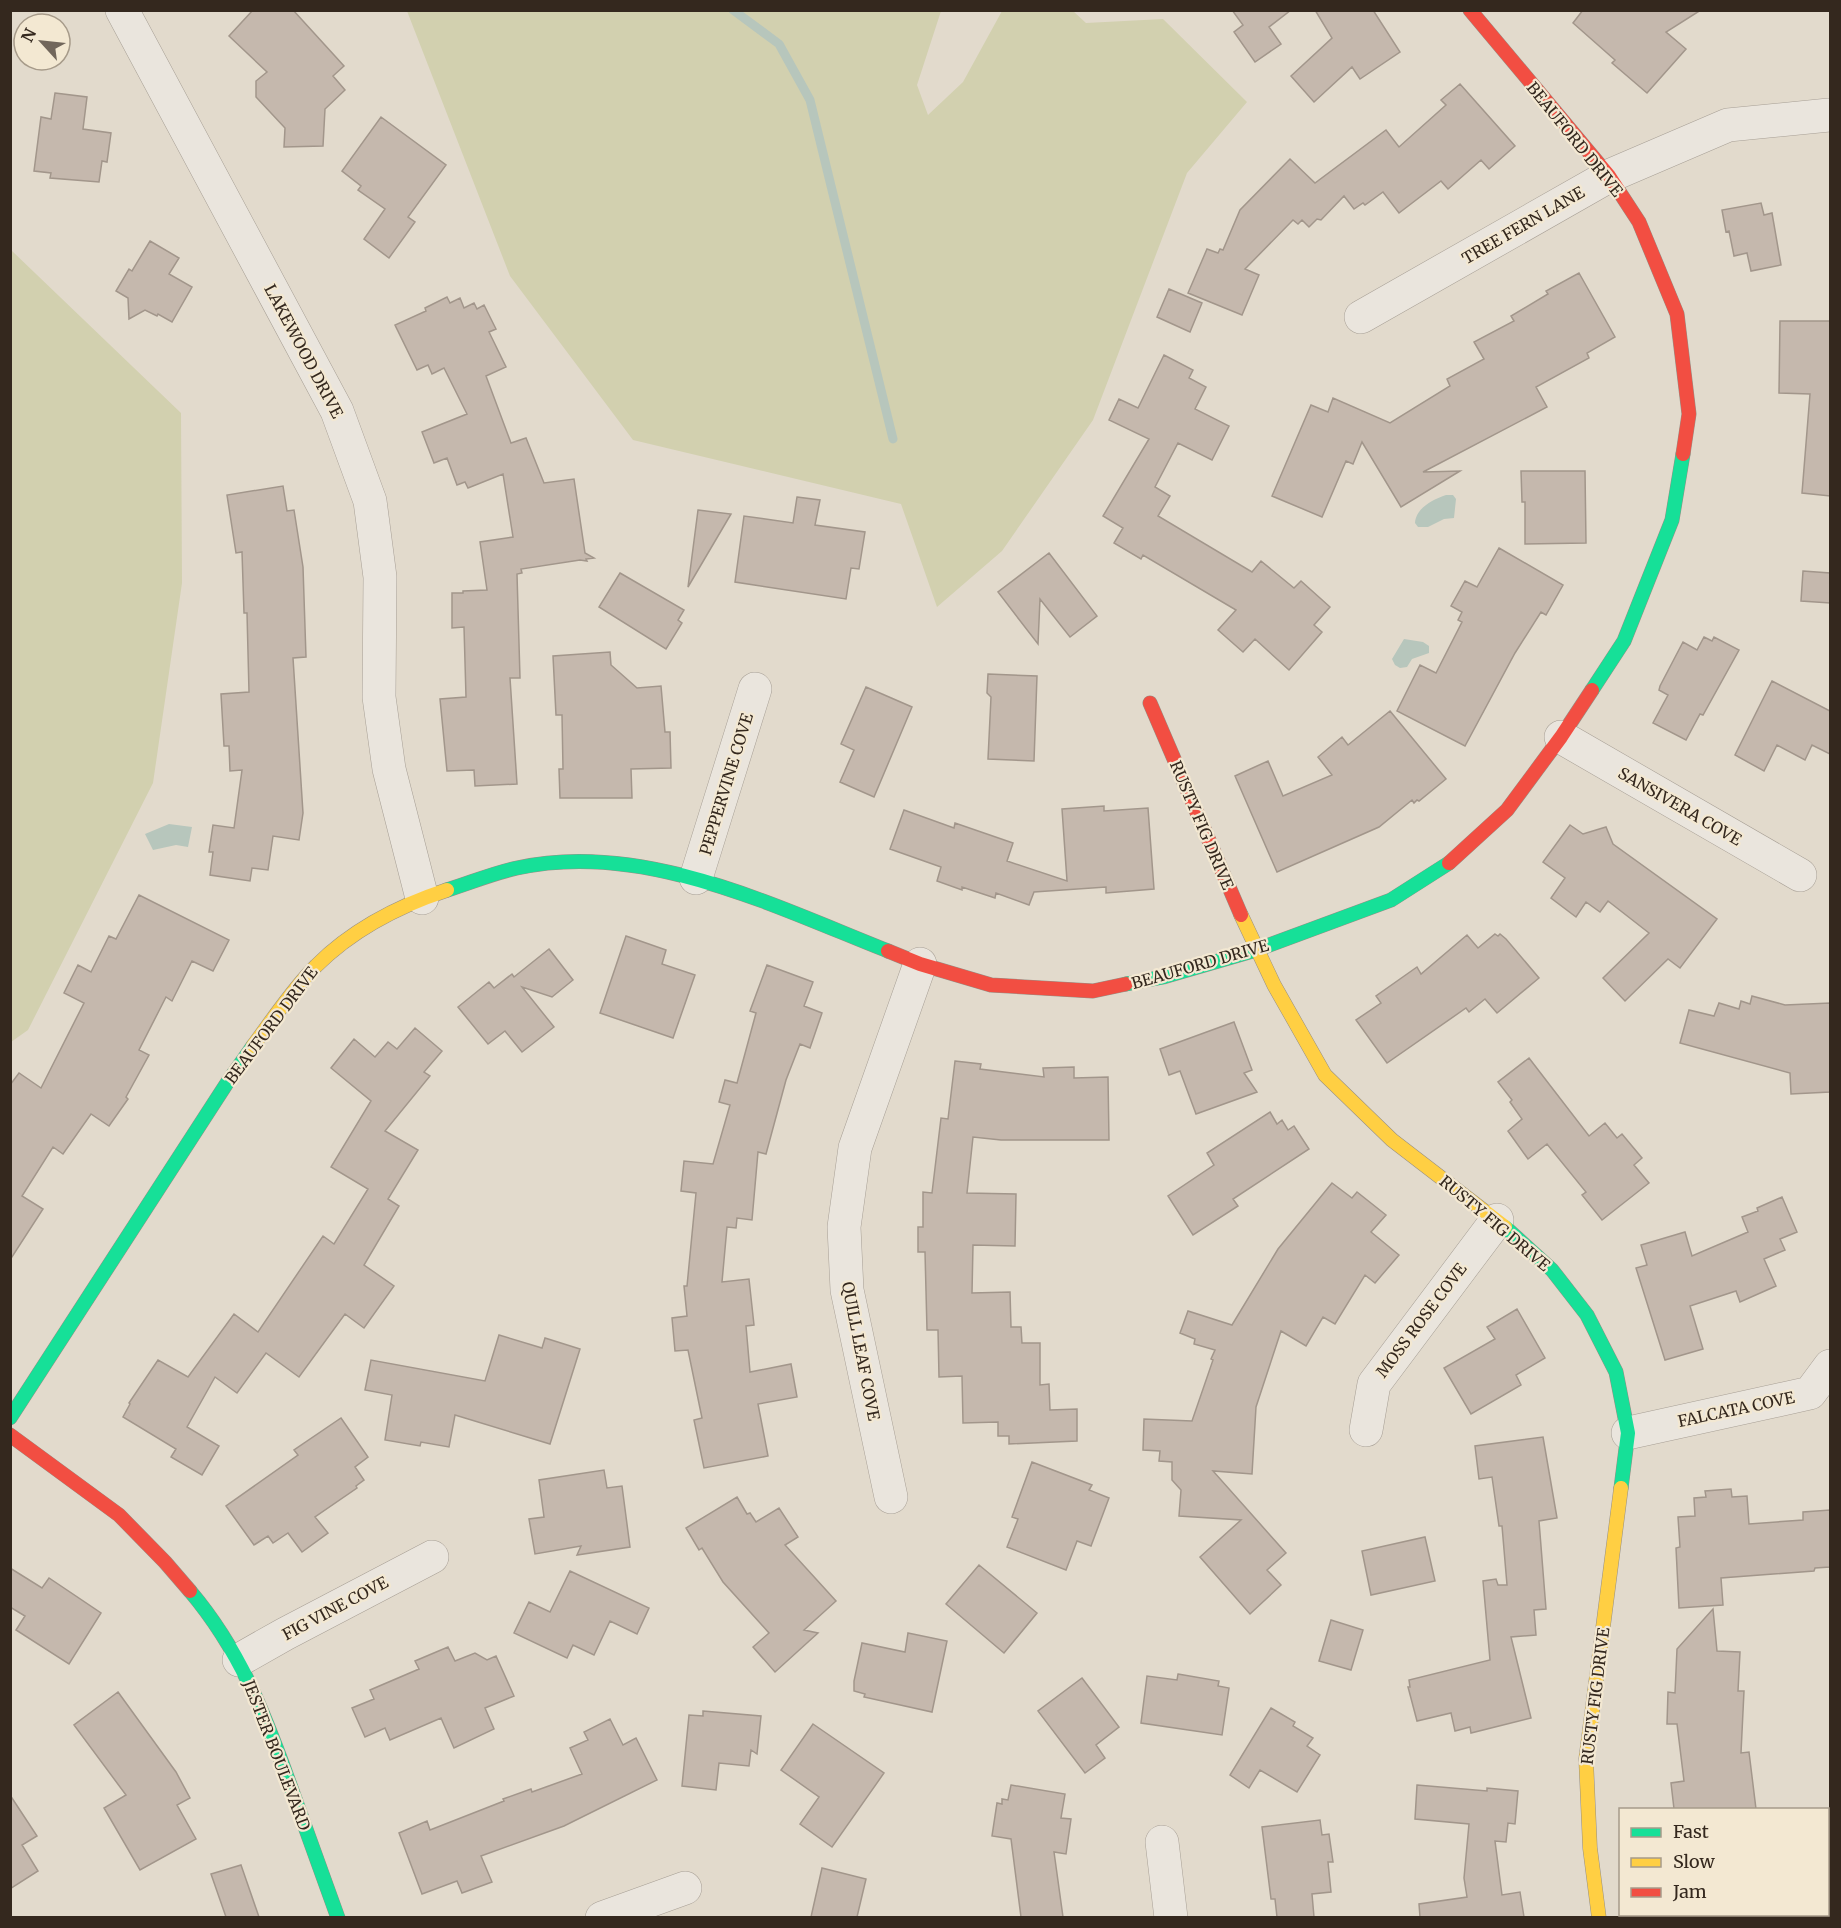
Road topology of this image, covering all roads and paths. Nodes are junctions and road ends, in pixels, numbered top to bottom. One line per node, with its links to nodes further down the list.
1 (122, 10): 11 (street, LAKEWOOD DRIVE)
2 (1470, 10): 4 (street, BEAUFORD DRIVE)
3 (1829, 115): 4 (street, TREE FERN LANE)
4 (1609, 176): 5 (street, TREE FERN LANE); 8 (street, BEAUFORD DRIVE)
5 (1361, 316)
6 (755, 688): 10 (street, PEPPERVINE COVE)
7 (1150, 703): 12 (street, RUSTY FIG DRIVE)
8 (1561, 737): 9 (street, SANSIVERA COVE); 12 (street, BEAUFORD DRIVE)
9 (1800, 875)
10 (696, 878): 11 (street, BEAUFORD DRIVE); 13 (street, BEAUFORD DRIVE)
11 (422, 898): 16 (street, BEAUFORD DRIVE)
12 (1256, 950): 13 (street, BEAUFORD DRIVE); 14 (street, RUSTY FIG DRIVE)
13 (920, 964): 20 (street, QUILL LEAF COVE)
14 (1497, 1220): 17 (street, MOSS ROSE COVE); 18 (street, RUSTY FIG DRIVE)
15 (1830, 1365): 18 (street, FALCATA COVE)
16 (10, 1418)
17 (1366, 1430)
18 (1629, 1432): 28 (street, RUSTY FIG DRIVE)
19 (10, 1435): 22 (street, JESTER BOULEVARD)
20 (891, 1497)
21 (432, 1557): 22 (street, FIG VINE COVE)
22 (239, 1660): 25 (street, JESTER BOULEVARD)
23 (1162, 1842): 27 (street)
24 (685, 1888): 26 (street)
25 (338, 1917)
26 (602, 1917)
27 (1171, 1917)
28 (1599, 1917)

